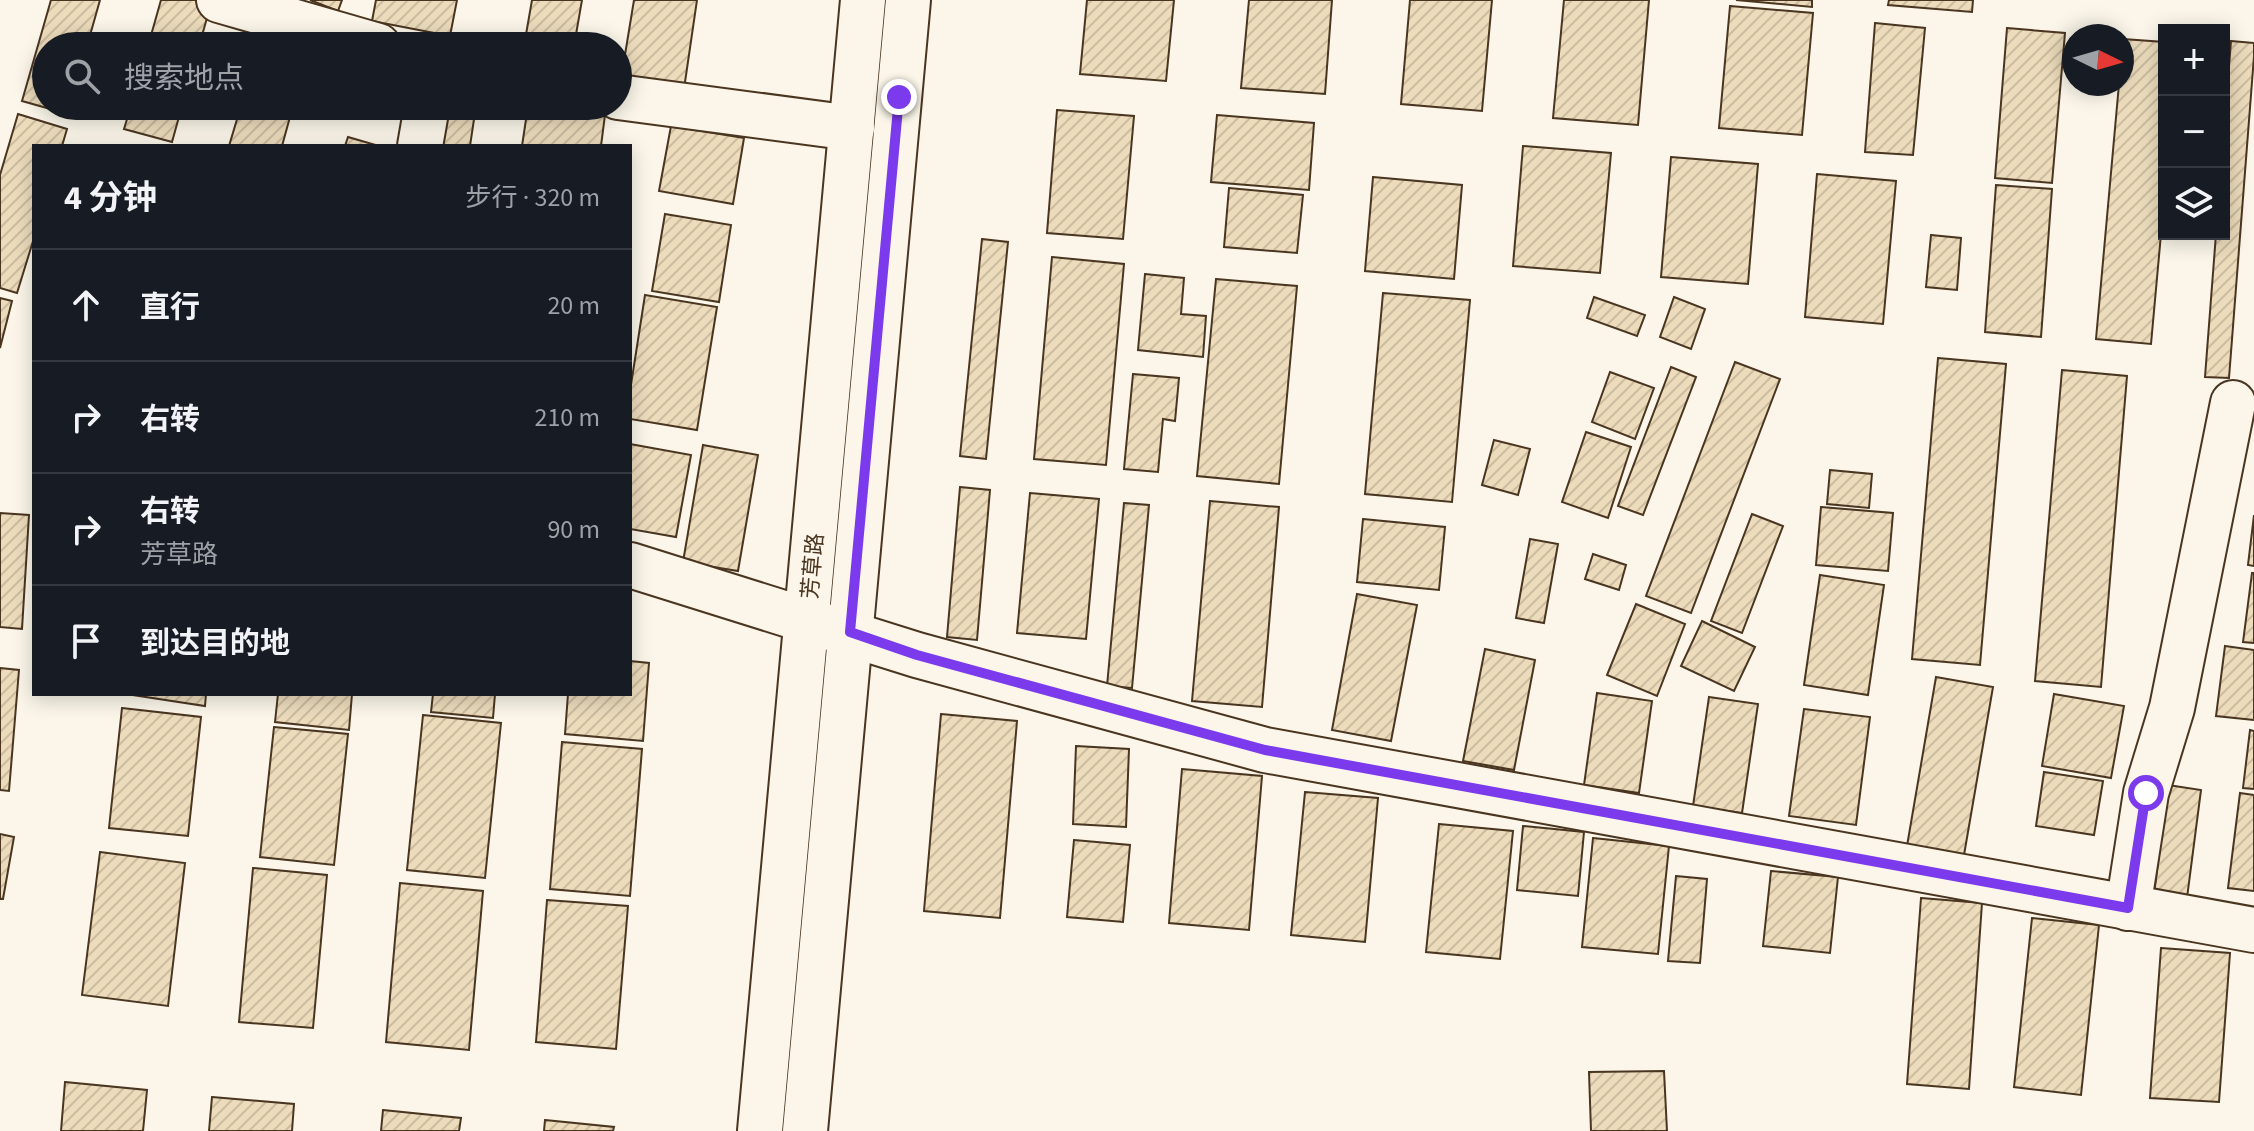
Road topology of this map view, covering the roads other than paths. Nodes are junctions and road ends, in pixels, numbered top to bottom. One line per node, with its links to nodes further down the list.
1 (219, 0): 4 (street)
2 (863, 0): 7 (street, 芳草路)
3 (908, 0): 12 (street, 芳草路)
4 (330, 32)
5 (632, 99): 7 (street)
6 (425, 120): 8 (street)
7 (852, 128): 11 (street, 芳草路)
8 (420, 144)
9 (2233, 403): 13 (street)
10 (632, 566): 11 (street)
11 (807, 620): 12 (street); 15 (street, 芳草路)
12 (850, 632): 13 (street); 16 (street, 芳草路)
13 (2128, 908): 14 (street)
14 (2254, 930)
15 (760, 1131)
16 (805, 1131)

